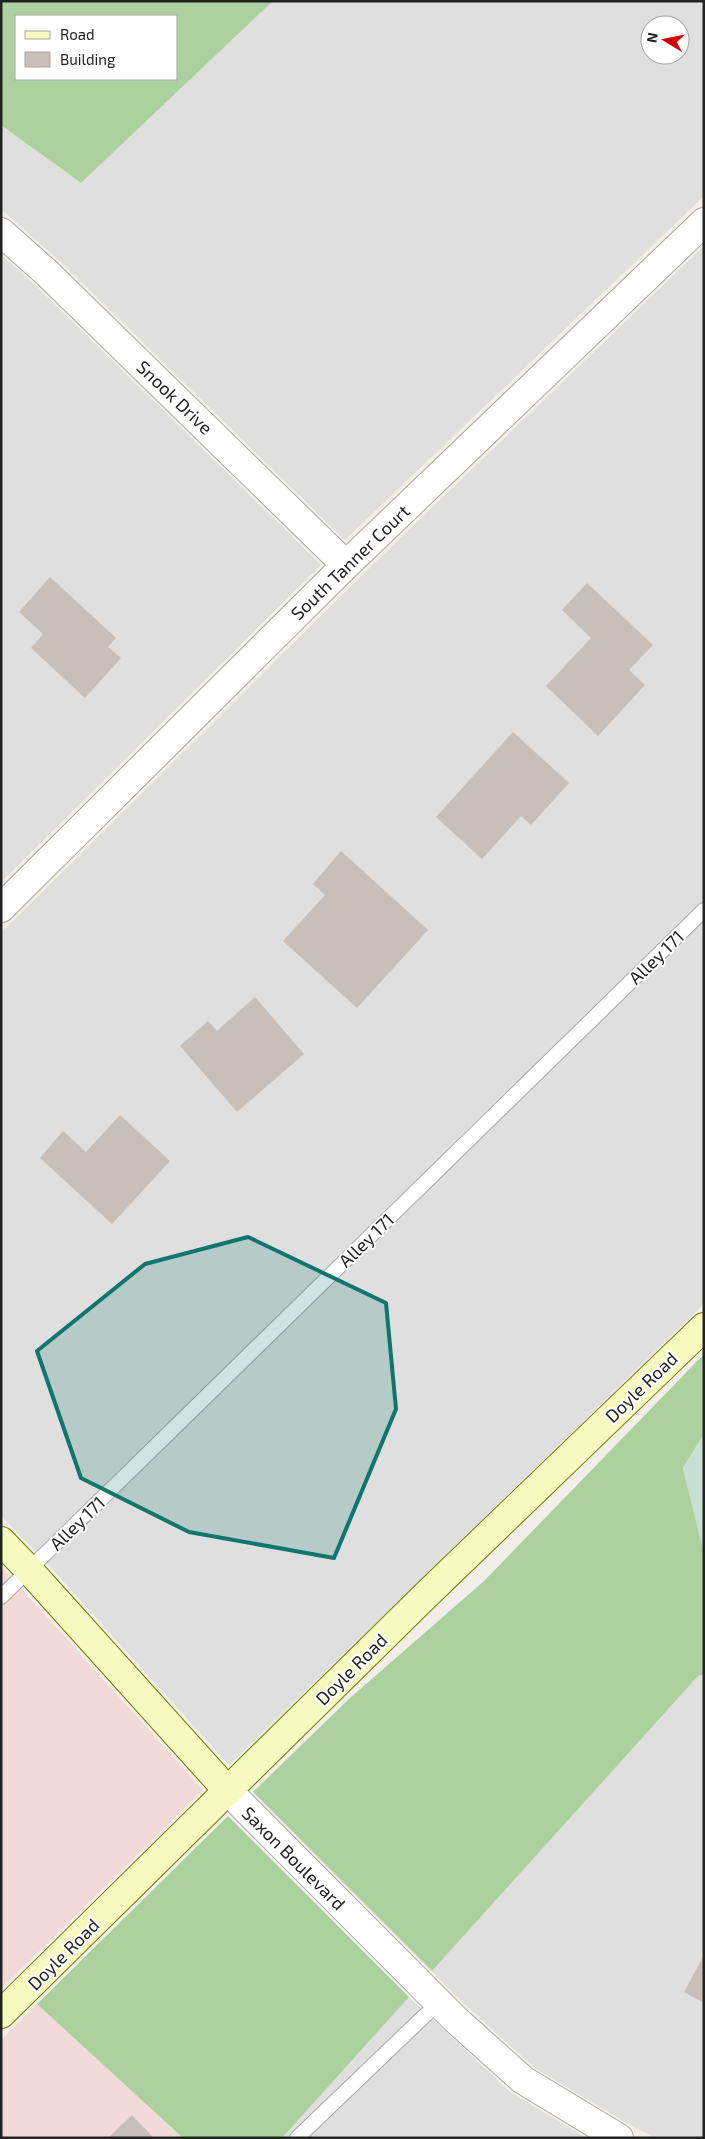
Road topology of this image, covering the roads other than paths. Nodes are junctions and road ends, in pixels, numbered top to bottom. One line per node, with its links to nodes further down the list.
1 (704, 222): 3 (street, South Tanner Court)
2 (1, 232): 3 (street, Snook Drive)
3 (346, 565): 4 (street, South Tanner Court)
4 (1, 908)
5 (704, 910): 8 (lane, Alley 171)
6 (704, 1327): 10 (main road, Doyle Road)
7 (1, 1541): 8 (main road, Saxon Boulevard)
8 (29, 1570): 9 (lane, Alley 171); 10 (main road, Saxon Boulevard)
9 (1, 1597)
10 (228, 1791): 11 (street, Saxon Boulevard); 12 (main road, Doyle Road)
11 (438, 2002): 13 (lane); 14 (street, Saxon Boulevard)
12 (1, 2014)
13 (297, 2138)
14 (619, 2138)

